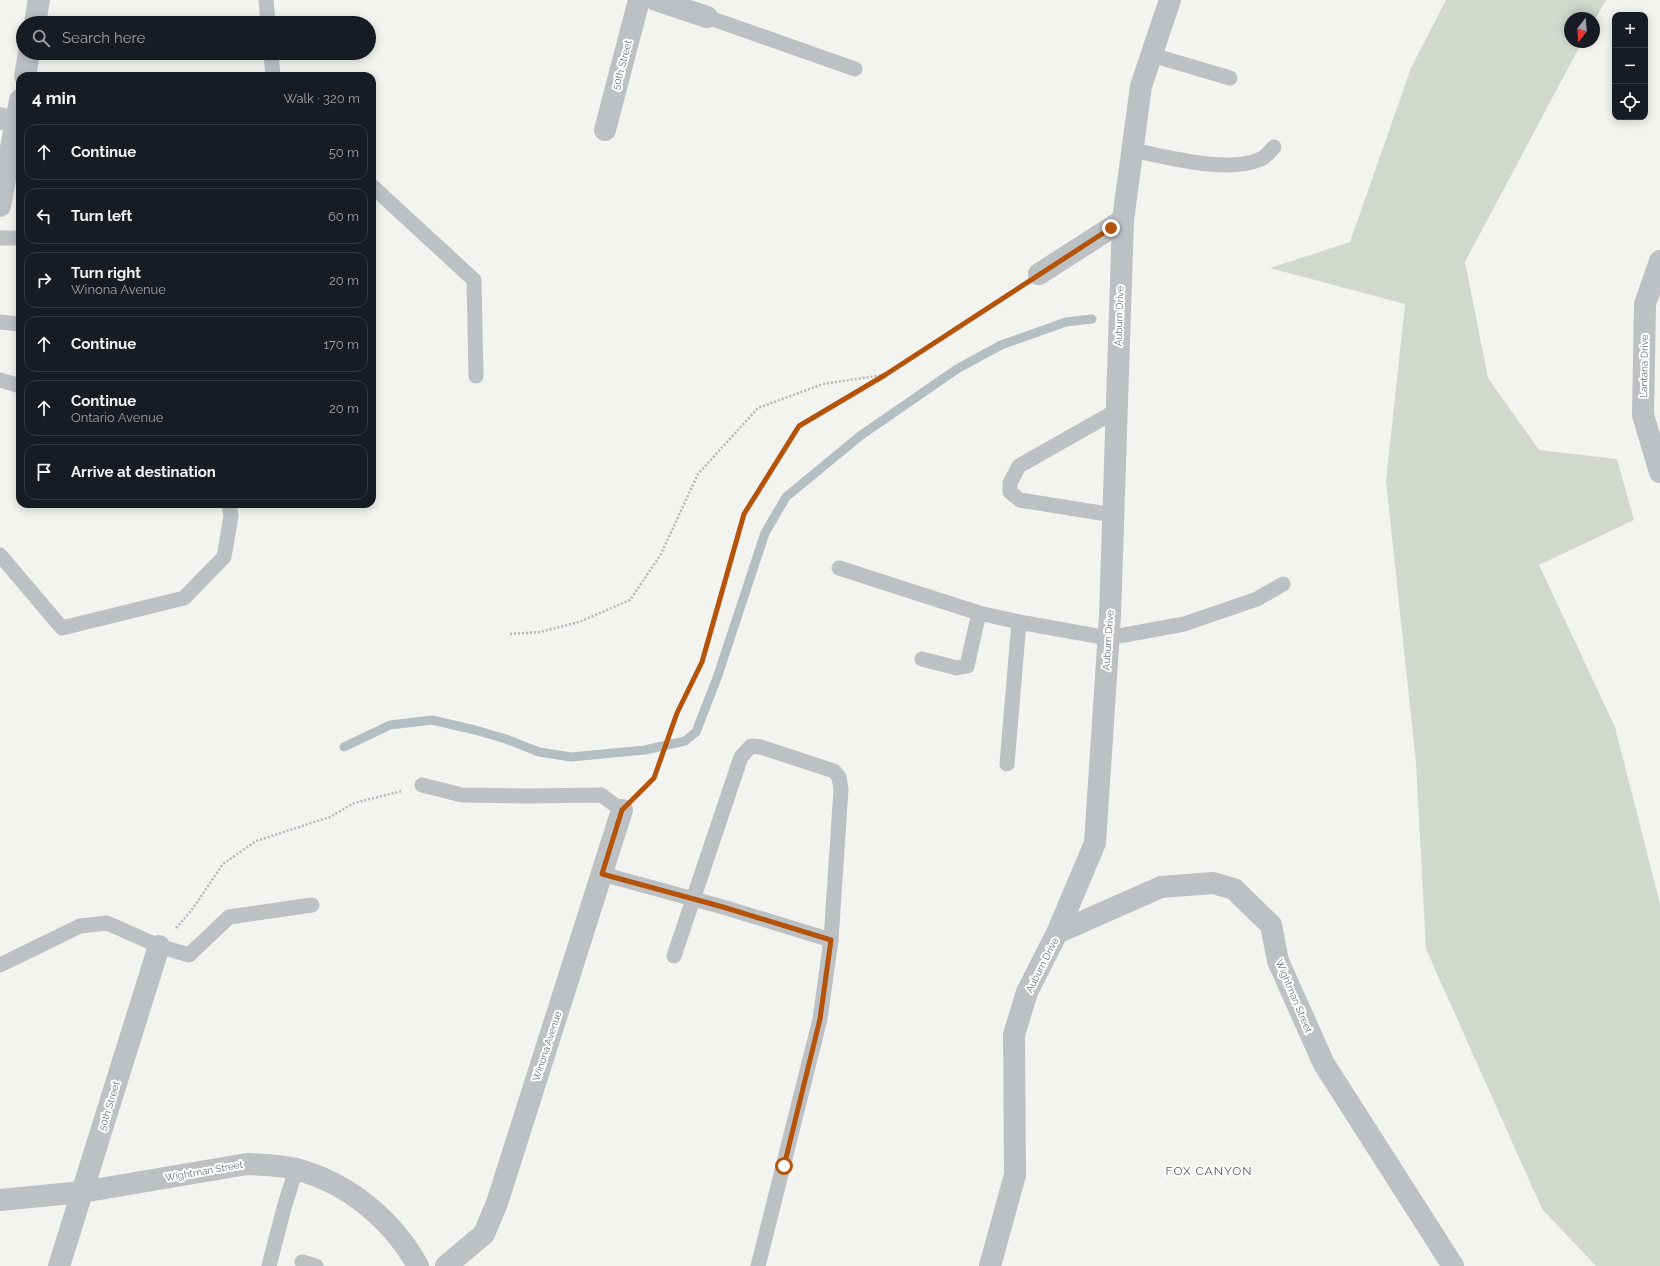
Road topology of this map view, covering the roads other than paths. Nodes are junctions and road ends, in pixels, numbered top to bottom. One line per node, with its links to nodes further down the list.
1 (39, 0): 6 (street)
2 (266, 0): 7 (lane)
3 (639, 0): 18 (street, 50th Street)
4 (656, 0): 8 (street)
5 (1170, 0): 9 (street, Auburn Drive)
6 (36, 16)
7 (267, 16)
8 (707, 17): 12 (lane)
9 (1152, 55): 15 (lane); 20 (street, Auburn Drive)
10 (28, 60): 13 (street)
11 (272, 60): 14 (lane)
12 (855, 69)
13 (26, 72)
14 (273, 72)
15 (1230, 78)
16 (16, 107): 17 (street)
17 (8, 120): 22 (street)
18 (606, 130)
19 (1274, 147): 20 (lane)
20 (1132, 150): 23 (street, Auburn Drive)
21 (376, 190): 31 (lane)
22 (0, 206)
23 (1123, 220): 27 (street); 34 (street, Auburn Drive)
24 (0, 238): 25 (lane)
25 (16, 238)
26 (1660, 261): 28 (street, Lantana Drive)
27 (1039, 274)
28 (1653, 301): 35 (street, Lantana Drive)
29 (0, 322): 30 (lane)
30 (16, 324)
31 (476, 376)
32 (0, 380): 33 (lane)
33 (16, 385)
34 (1116, 411): 37 (street, Auburn Drive); 37 (lane)
35 (1660, 472)
36 (230, 508): 38 (lane)
37 (1113, 515): 43 (street, Auburn Drive)
38 (0, 554)
39 (839, 568): 41 (lane)
40 (1283, 584): 43 (lane)
41 (979, 613): 42 (lane); 44 (lane)
42 (1019, 622): 43 (lane); 45 (lane)
43 (1108, 638): 51 (street, Auburn Drive)
44 (922, 659)
45 (1006, 764)
46 (422, 785): 47 (lane)
47 (622, 810): 48 (street, Winona Avenue)
48 (602, 874): 49 (lane); 62 (street, Winona Avenue)
49 (694, 899): 52 (lane); 52 (lane); 54 (lane)
50 (312, 905): 53 (lane)
51 (1058, 933): 64 (street, Auburn Drive); 65 (street, Wightman Street)
52 (831, 940): 63 (lane)
53 (159, 946): 55 (lane); 57 (street, 50th Street)
54 (674, 956)
55 (0, 965)
56 (296, 1169): 57 (street, Wightman Street); 60 (lane); 61 (street, Wightman Street)
57 (82, 1192): 58 (street, Wightman Street); 59 (street, 50th Street)
58 (0, 1200)
59 (59, 1266)
60 (269, 1266)
61 (416, 1266)
62 (446, 1266)
63 (758, 1266)
64 (990, 1266)
65 (1453, 1266)

